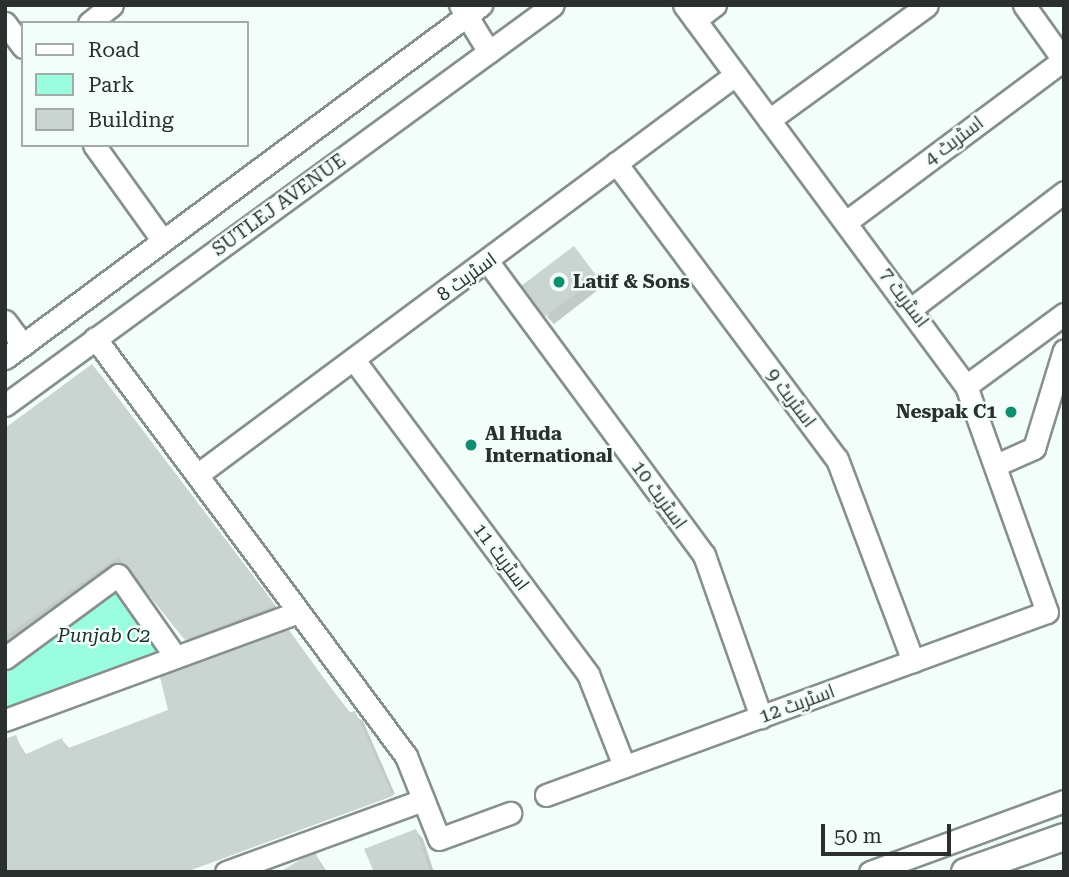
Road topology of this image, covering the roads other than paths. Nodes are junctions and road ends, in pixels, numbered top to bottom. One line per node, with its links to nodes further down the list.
1 (112, 5): 8 (street)
2 (553, 5): 11 (street, SUTLEJ AVENUE)
3 (715, 5): 7 (street)
4 (927, 5): 14 (street)
5 (1024, 5): 12 (street)
6 (469, 9): 11 (street); 19 (street, SUTLEJ AVENUE)
7 (690, 13): 13 (street, اسٹریٹ 7)
8 (92, 21)
9 (5, 23): 10 (street)
10 (21, 44)
11 (489, 52): 24 (street, SUTLEJ AVENUE)
12 (1063, 61): 18 (street, اسٹریٹ 4)
13 (735, 75): 14 (street, اسٹریٹ 7); 16 (street, اسٹریٹ 8)
14 (769, 120): 18 (street, اسٹریٹ 7)
15 (95, 147): 19 (street)
16 (616, 163): 20 (street, اسٹریٹ 8); 37 (street, اسٹریٹ 9)
17 (1064, 192): 21 (street)
18 (846, 222): 21 (street, اسٹریٹ 7)
19 (163, 241): 25 (street, SUTLEJ AVENUE)
20 (488, 262): 28 (street, اسٹریٹ 8); 38 (street, اسٹریٹ 10)
21 (912, 308): 29 (street, اسٹریٹ 7)
22 (1064, 313): 29 (street)
23 (5, 321): 25 (street)
24 (95, 338): 30 (street, SUTLEJ AVENUE); 32 (street)
25 (23, 345): 27 (street, SUTLEJ AVENUE)
26 (1064, 350): 31 (street)
27 (5, 358)
28 (354, 360): 32 (street, اسٹریٹ 8); 40 (street, اسٹریٹ 11)
29 (966, 386): 31 (street, اسٹریٹ 7)
30 (5, 405)
31 (996, 465): 34 (street, اسٹریٹ 7)
32 (197, 475): 33 (street)
33 (299, 612): 35 (street); 42 (street)
34 (1047, 612): 37 (street, اسٹریٹ 12)
35 (175, 656): 36 (street); 39 (street)
36 (5, 658)
37 (913, 661): 38 (street, اسٹریٹ 12)
38 (761, 717): 40 (street, اسٹریٹ 12)
39 (5, 720)
40 (624, 766): 41 (street, اسٹریٹ 12)
41 (547, 795)
42 (423, 800): 44 (street); 46 (street)
43 (1064, 801): 47 (street)
44 (510, 813)
45 (1064, 837): 48 (main road)
46 (226, 872)
47 (870, 872)
48 (965, 872)

